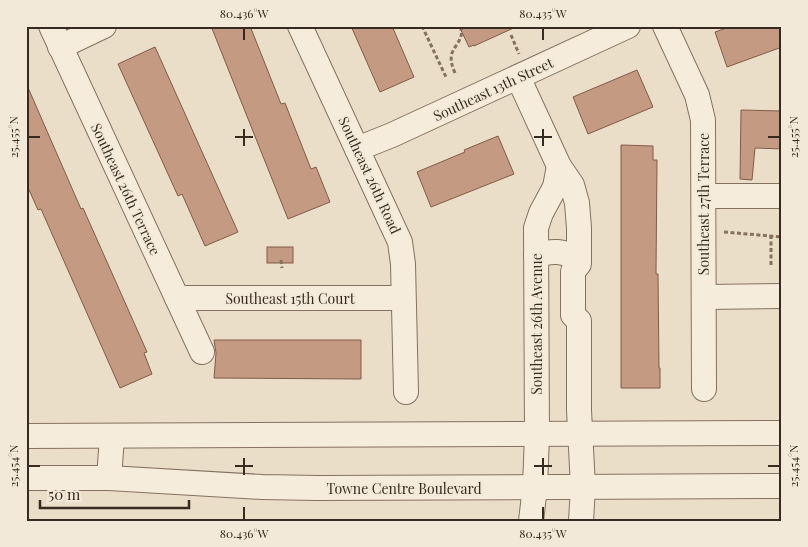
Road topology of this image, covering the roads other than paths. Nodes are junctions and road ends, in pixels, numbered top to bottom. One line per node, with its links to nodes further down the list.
1 (104, 26): 5 (street)
2 (300, 26): 7 (street, Southeast 26th Road)
3 (628, 26): 6 (street, Southeast 13th Street)
4 (665, 26): 9 (street, Southeast 27th Terrace)
5 (56, 36): 15 (street, Southeast 26th Terrace)
6 (519, 66): 7 (street, Southeast 13th Street); 8 (street)
7 (357, 148): 16 (street, Southeast 26th Road)
8 (558, 166): 11 (street, Southeast 26th Avenue); 12 (street)
9 (704, 196): 10 (street); 14 (street, Southeast 27th Terrace)
10 (782, 196)
11 (536, 256): 12 (street); 21 (street, Southeast 26th Avenue)
12 (579, 261): 22 (street)
13 (782, 296): 14 (street)
14 (704, 297): 18 (street, Southeast 27th Terrace)
15 (177, 298): 16 (street, Southeast 15th Court); 17 (street, Southeast 26th Terrace)
16 (403, 298): 19 (street, Southeast 26th Road)
17 (202, 352)
18 (704, 389)
19 (406, 392)
20 (782, 433): 22 (street)
21 (537, 434): 22 (street); 24 (street); 29 (street, Southeast 26th Avenue)
22 (581, 434): 28 (street)
23 (26, 436): 24 (street)
24 (112, 437): 26 (street)
25 (26, 478): 26 (street, Towne Centre Boulevard)
26 (109, 478): 29 (street, Towne Centre Boulevard)
27 (782, 486): 28 (street, Towne Centre Boulevard)
28 (583, 487): 29 (street, Towne Centre Boulevard); 31 (street)
29 (536, 488): 30 (street, Southeast 26th Avenue)
30 (531, 521)
31 (581, 521)

